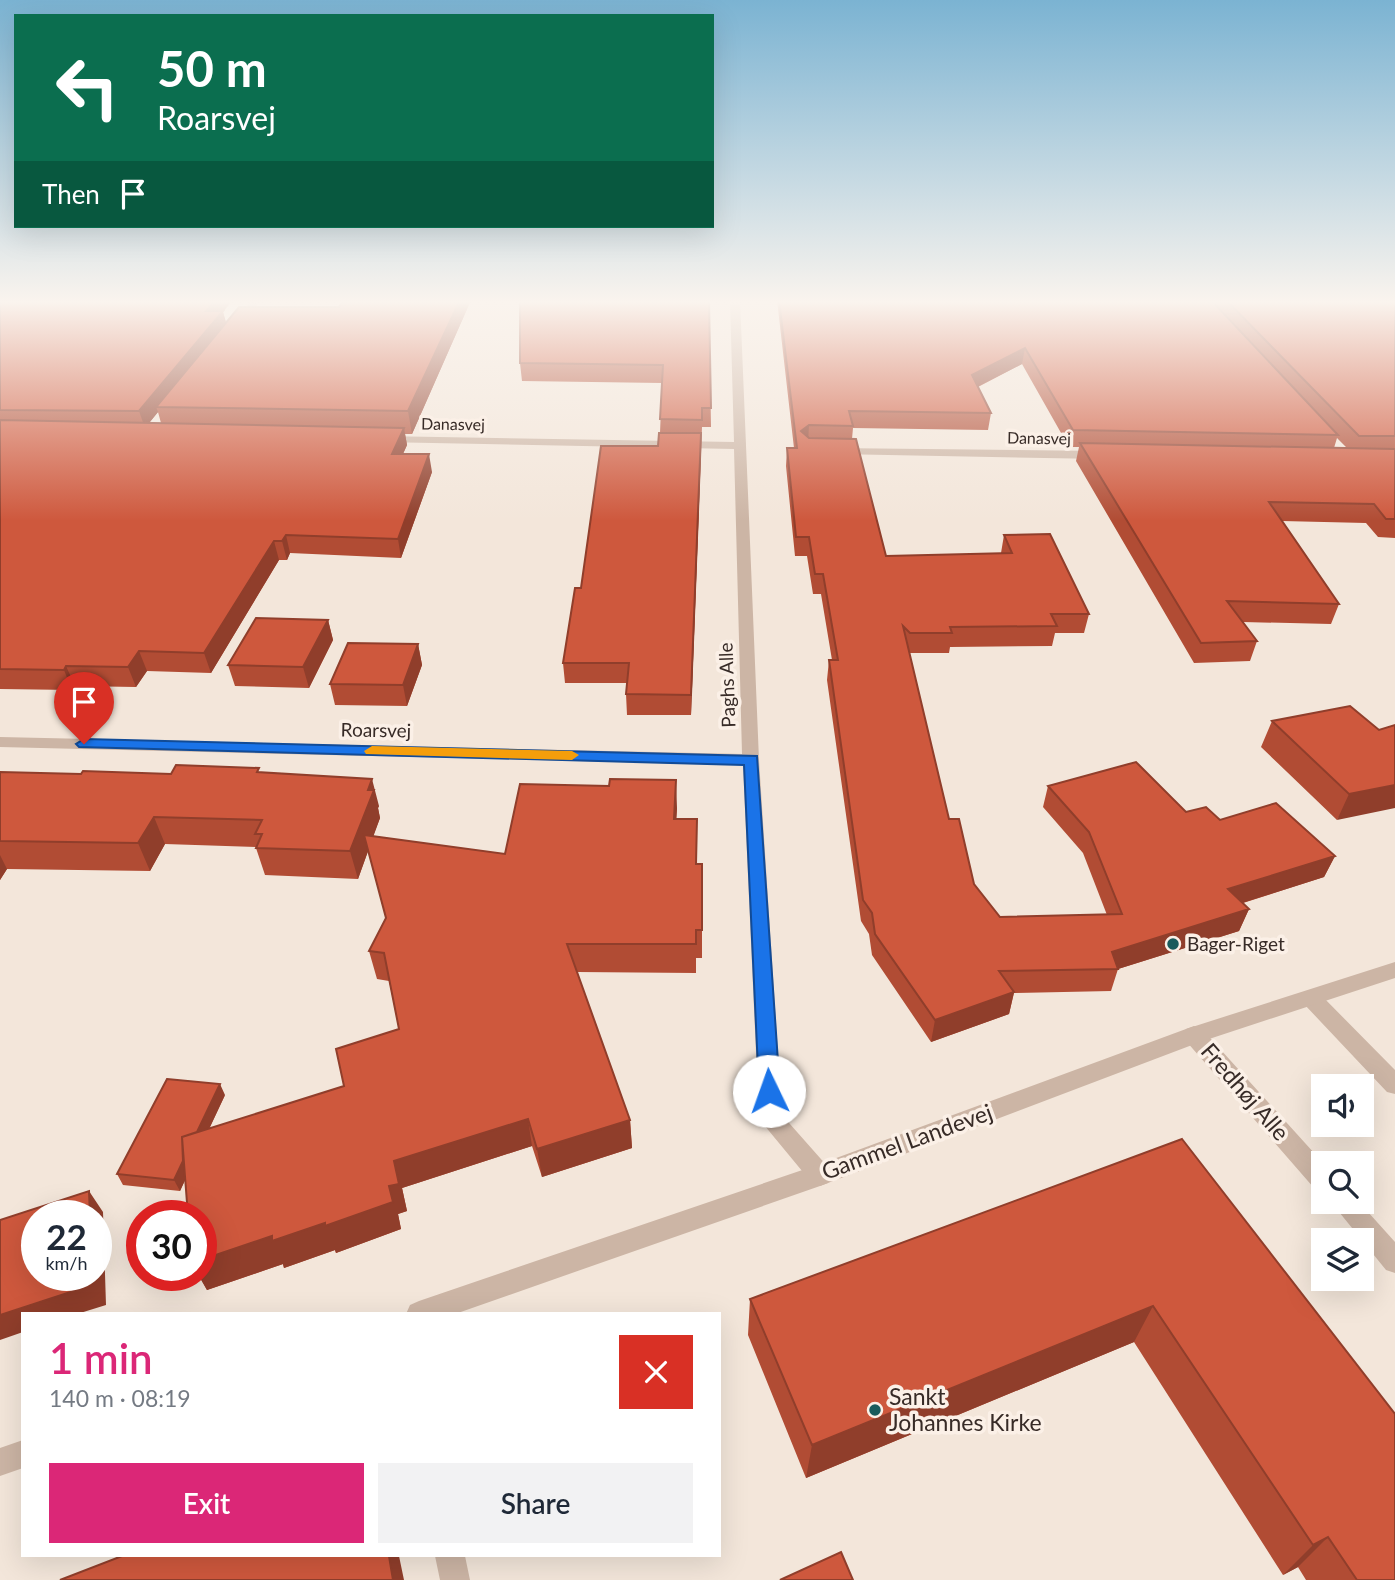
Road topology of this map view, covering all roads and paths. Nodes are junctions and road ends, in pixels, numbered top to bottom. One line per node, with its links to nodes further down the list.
1 (737, 374): 3 (street, Paghs Alle)
2 (368, 438): 3 (street, Danasvej)
3 (738, 446): 7 (street, Paghs Alle)
4 (821, 449): 5 (street, Danasvej)
5 (1118, 455)
6 (0, 742): 7 (street, Roarsvej)
7 (751, 760): 13 (street, Paghs Alle)
8 (1395, 970): 9 (street, Gammel Landevej)
9 (1311, 998): 10 (street, Gammel Landevej); 11 (street)
10 (1194, 1035): 12 (street, Fredhøj Alle); 13 (street, Gammel Landevej)
11 (1395, 1086)
12 (1311, 1167)
13 (820, 1174): 16 (street, Gammel Landevej)
14 (1354, 1214): 15 (street)
15 (1395, 1261)
16 (425, 1312)
17 (21, 1455): 18 (street)
18 (0, 1462)
19 (450, 1557): 20 (street)
20 (456, 1580)

